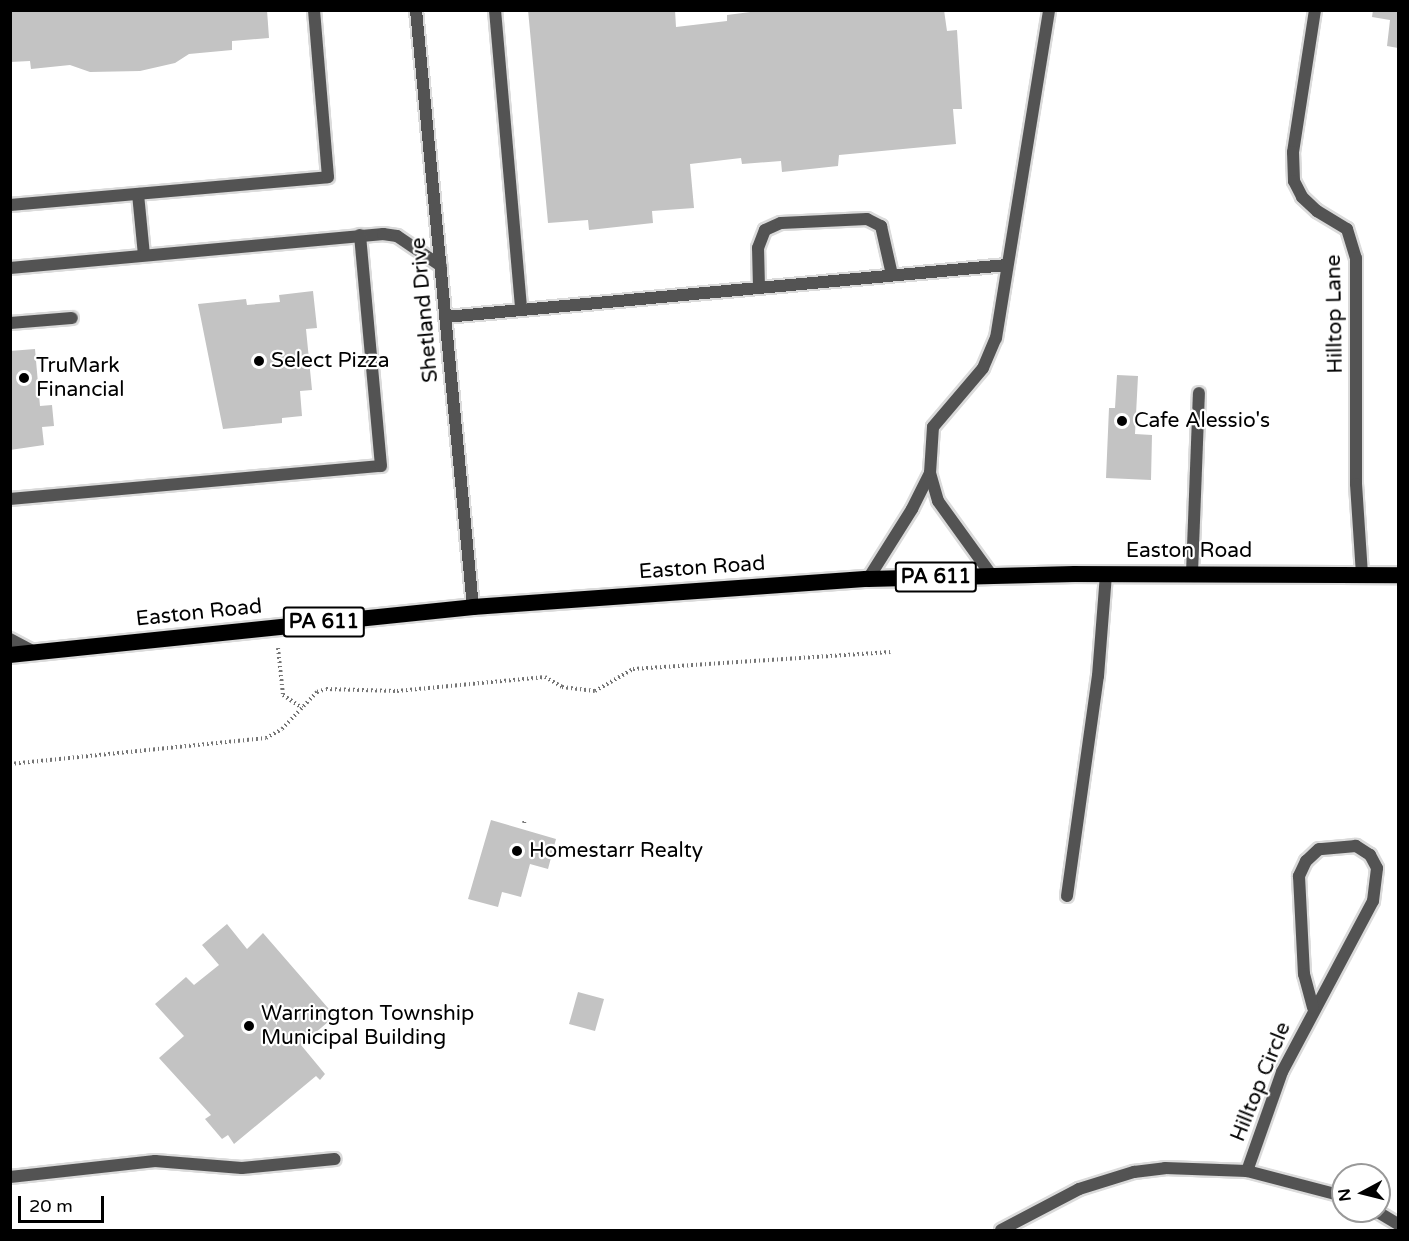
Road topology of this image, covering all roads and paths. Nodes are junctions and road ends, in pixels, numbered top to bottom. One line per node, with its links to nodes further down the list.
1 (314, 10): 6 (street)
2 (416, 10): 11 (street, Shetland Drive)
3 (495, 10): 15 (street)
4 (1049, 10): 10 (street)
5 (1315, 10): 24 (street, Hilltop Lane)
6 (138, 194): 7 (street); 9 (street)
7 (10, 205)
8 (360, 235): 9 (street); 11 (street); 21 (street)
9 (144, 255): 12 (street)
10 (1007, 265): 13 (street); 20 (street)
11 (441, 266): 16 (street, Shetland Drive)
12 (10, 268)
13 (892, 276): 14 (street); 14 (street)
14 (759, 288): 15 (street)
15 (521, 310): 16 (street)
16 (446, 317): 28 (street, Shetland Drive)
17 (72, 318): 18 (street)
18 (10, 323)
19 (1199, 393): 22 (street)
20 (930, 473): 26 (street); 27 (street)
21 (10, 499)
22 (1192, 573): 23 (highway, Easton Road / PA 611); 24 (highway, Easton Road / PA 611)
23 (1106, 574): 26 (highway, Easton Road / PA 611); 36 (street)
24 (1362, 574): 25 (highway, Easton Road / PA 611)
25 (1398, 574)
26 (992, 576): 27 (highway, Easton Road / PA 611)
27 (867, 579): 28 (highway, Easton Road / PA 611)
28 (474, 607): 29 (highway, Easton Road / PA 611)
29 (276, 627): 31 (highway, Easton Road / PA 611); 34 (path)
30 (10, 639): 31 (street)
31 (34, 652): 33 (highway, Easton Road / PA 611)
32 (890, 652): 34 (path)
33 (10, 655)
34 (302, 708): 35 (path)
35 (10, 764)
36 (1067, 896)
37 (1313, 1008): 37 (street, Hilltop Circle); 39 (street, Hilltop Circle)
38 (335, 1159): 40 (street)
39 (1247, 1171): 41 (street); 42 (street)
40 (10, 1177)
41 (1331, 1193)
42 (1001, 1230)

